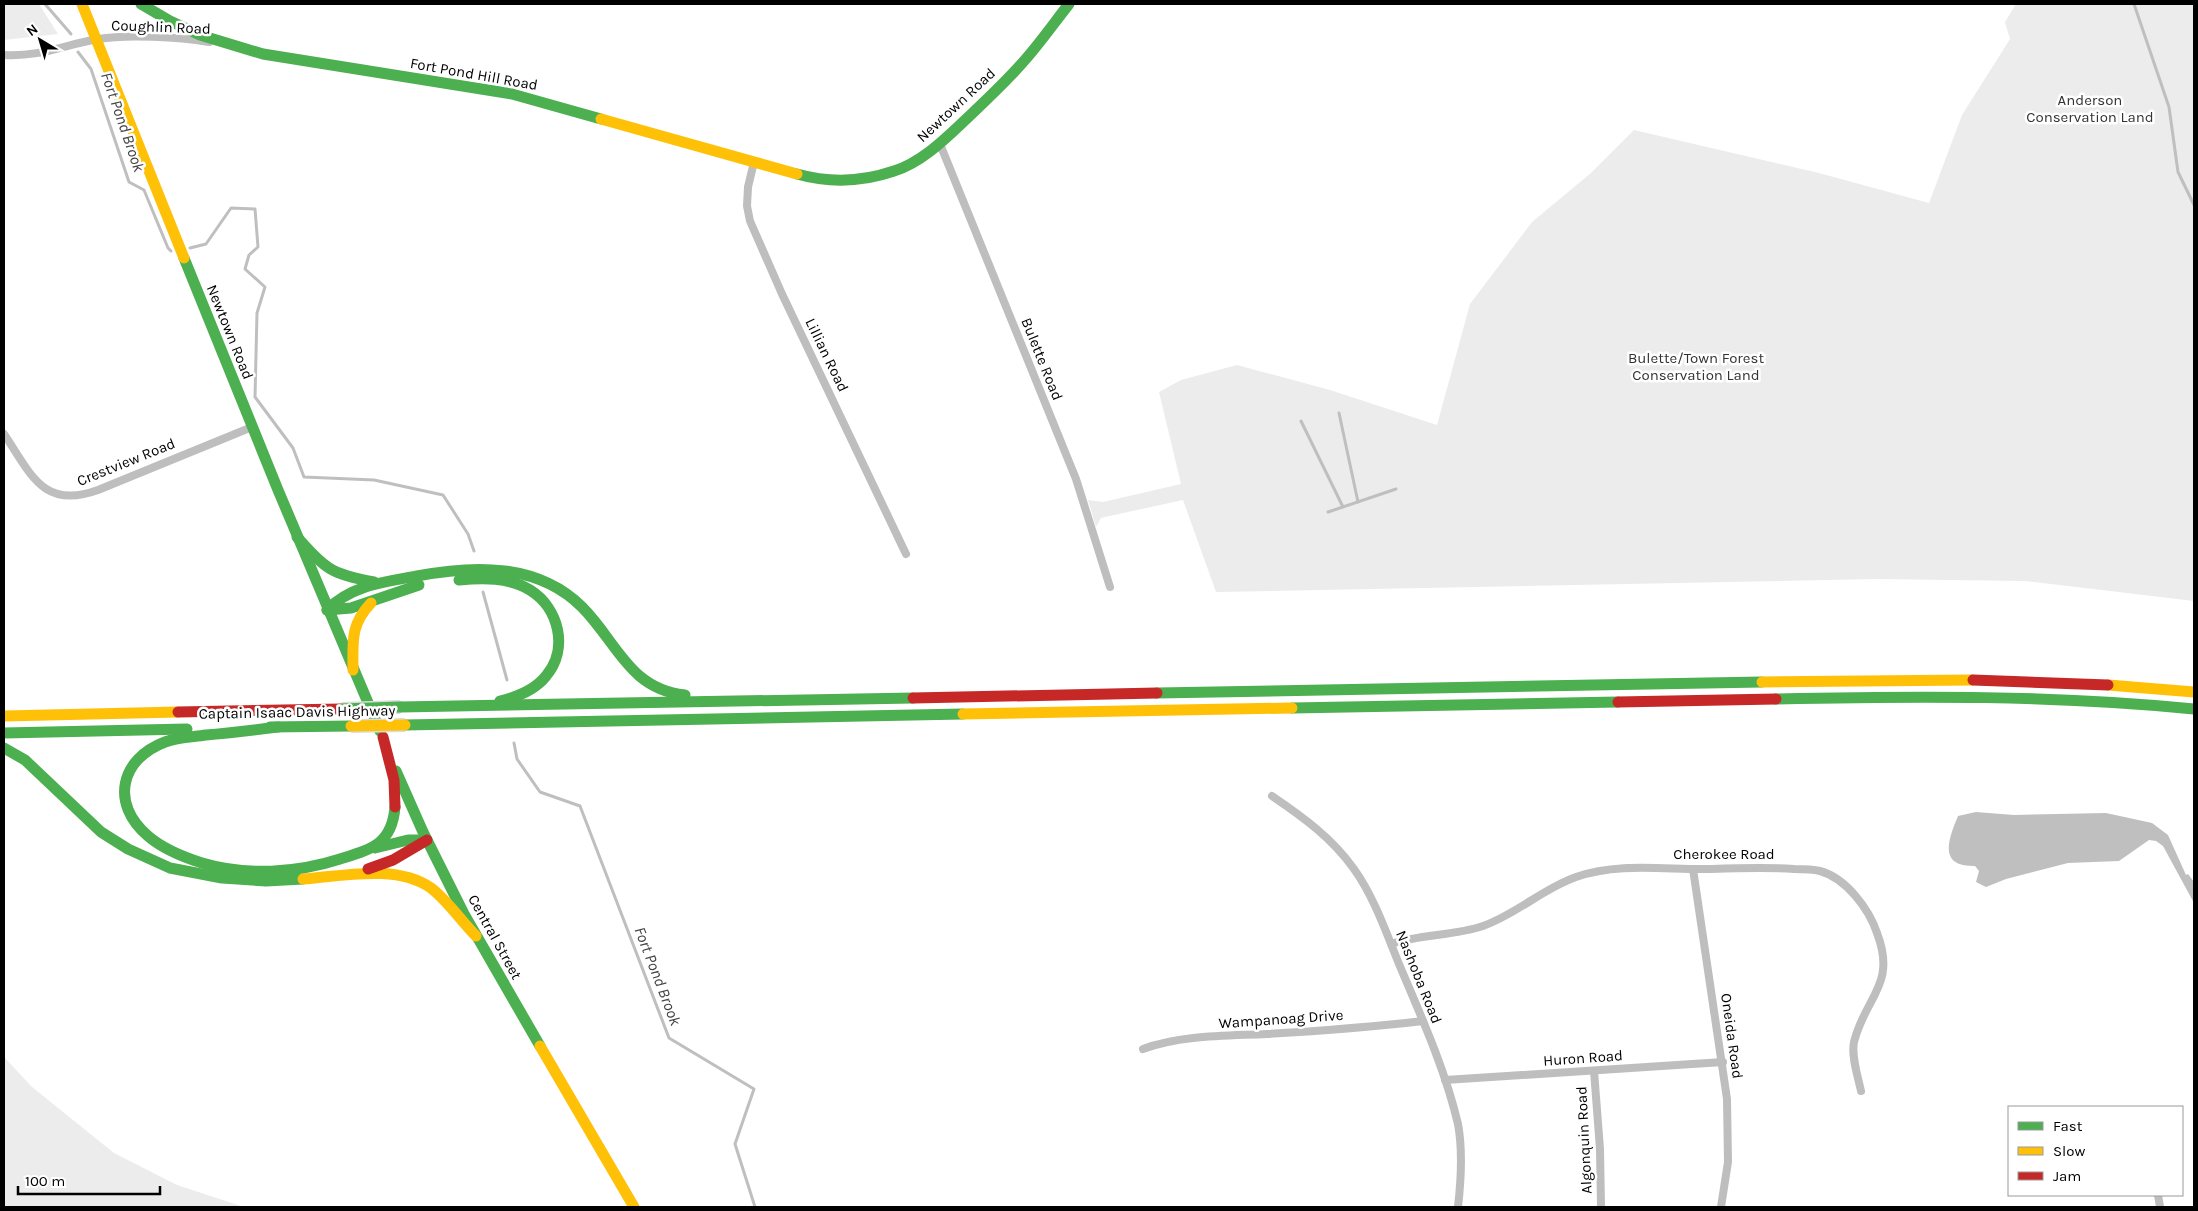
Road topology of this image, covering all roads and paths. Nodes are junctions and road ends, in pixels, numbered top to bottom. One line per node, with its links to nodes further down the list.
1 (82, 4): 4 (main road, Newtown Road)
2 (141, 4): 5 (main road, Fort Pond Hill Road)
3 (1069, 4): 7 (main road, Newtown Road)
4 (97, 39): 5 (street, Coughlin Road); 6 (street, Coughlin Road); 10 (main road, Newtown Road)
5 (228, 45): 8 (main road, Fort Pond Hill Road)
6 (4, 56)
7 (940, 144): 9 (main road, Newtown Road); 15 (street, Bulette Road)
8 (754, 162): 9 (main road, Fort Pond Hill Road); 13 (street, Lillian Road)
9 (834, 180)
10 (252, 426): 11 (street, Crestview Road); 12 (main road, Newtown Road)
11 (4, 434)
12 (298, 537): 14 (main road); 17 (main road, Newtown Road)
13 (906, 554)
14 (388, 581): 17 (main road); 20 (main road)
15 (1110, 588)
16 (373, 601): 17 (main road); 18 (main road); 21 (main road)
17 (327, 610): 18 (main road, Newtown Road)
18 (353, 670): 26 (main road, Central Street)
19 (2194, 692): 20 (main road)
20 (716, 702): 21 (main road, Captain Isaac Davis Highway)
21 (485, 706): 23 (main road, Captain Isaac Davis Highway, bridge)
22 (2194, 709): 24 (main road, Captain Isaac Davis Highway, bridge)
23 (4, 716)
24 (278, 727): 25 (main road, Captain Isaac Davis Highway); 30 (main road)
25 (4, 733)
26 (383, 738): 29 (main road, Central Street); 30 (main road)
27 (4, 748): 32 (main road)
28 (1272, 796): 34 (street, Nashoba Road)
29 (427, 840): 30 (main road); 32 (main road); 33 (main road, Central Street)
30 (366, 850)
31 (1693, 869): 34 (street, Cherokee Road); 37 (street, Oneida Road); 40 (street, Cherokee Road)
32 (350, 874): 33 (main road)
33 (476, 936): 41 (main road, Central Street)
34 (1391, 944): 35 (street, Nashoba Road)
35 (1423, 1021): 36 (street, Wampanoag Drive); 39 (street, Nashoba Road)
36 (1143, 1049)
37 (1722, 1062): 38 (street, Huron Road); 44 (street, Oneida Road)
38 (1594, 1071): 39 (street, Huron Road); 43 (street, Algonquin Road)
39 (1445, 1080): 42 (street, Nashoba Road)
40 (1861, 1091)
41 (634, 1207)
42 (1458, 1207)
43 (1601, 1207)
44 (1721, 1207)

